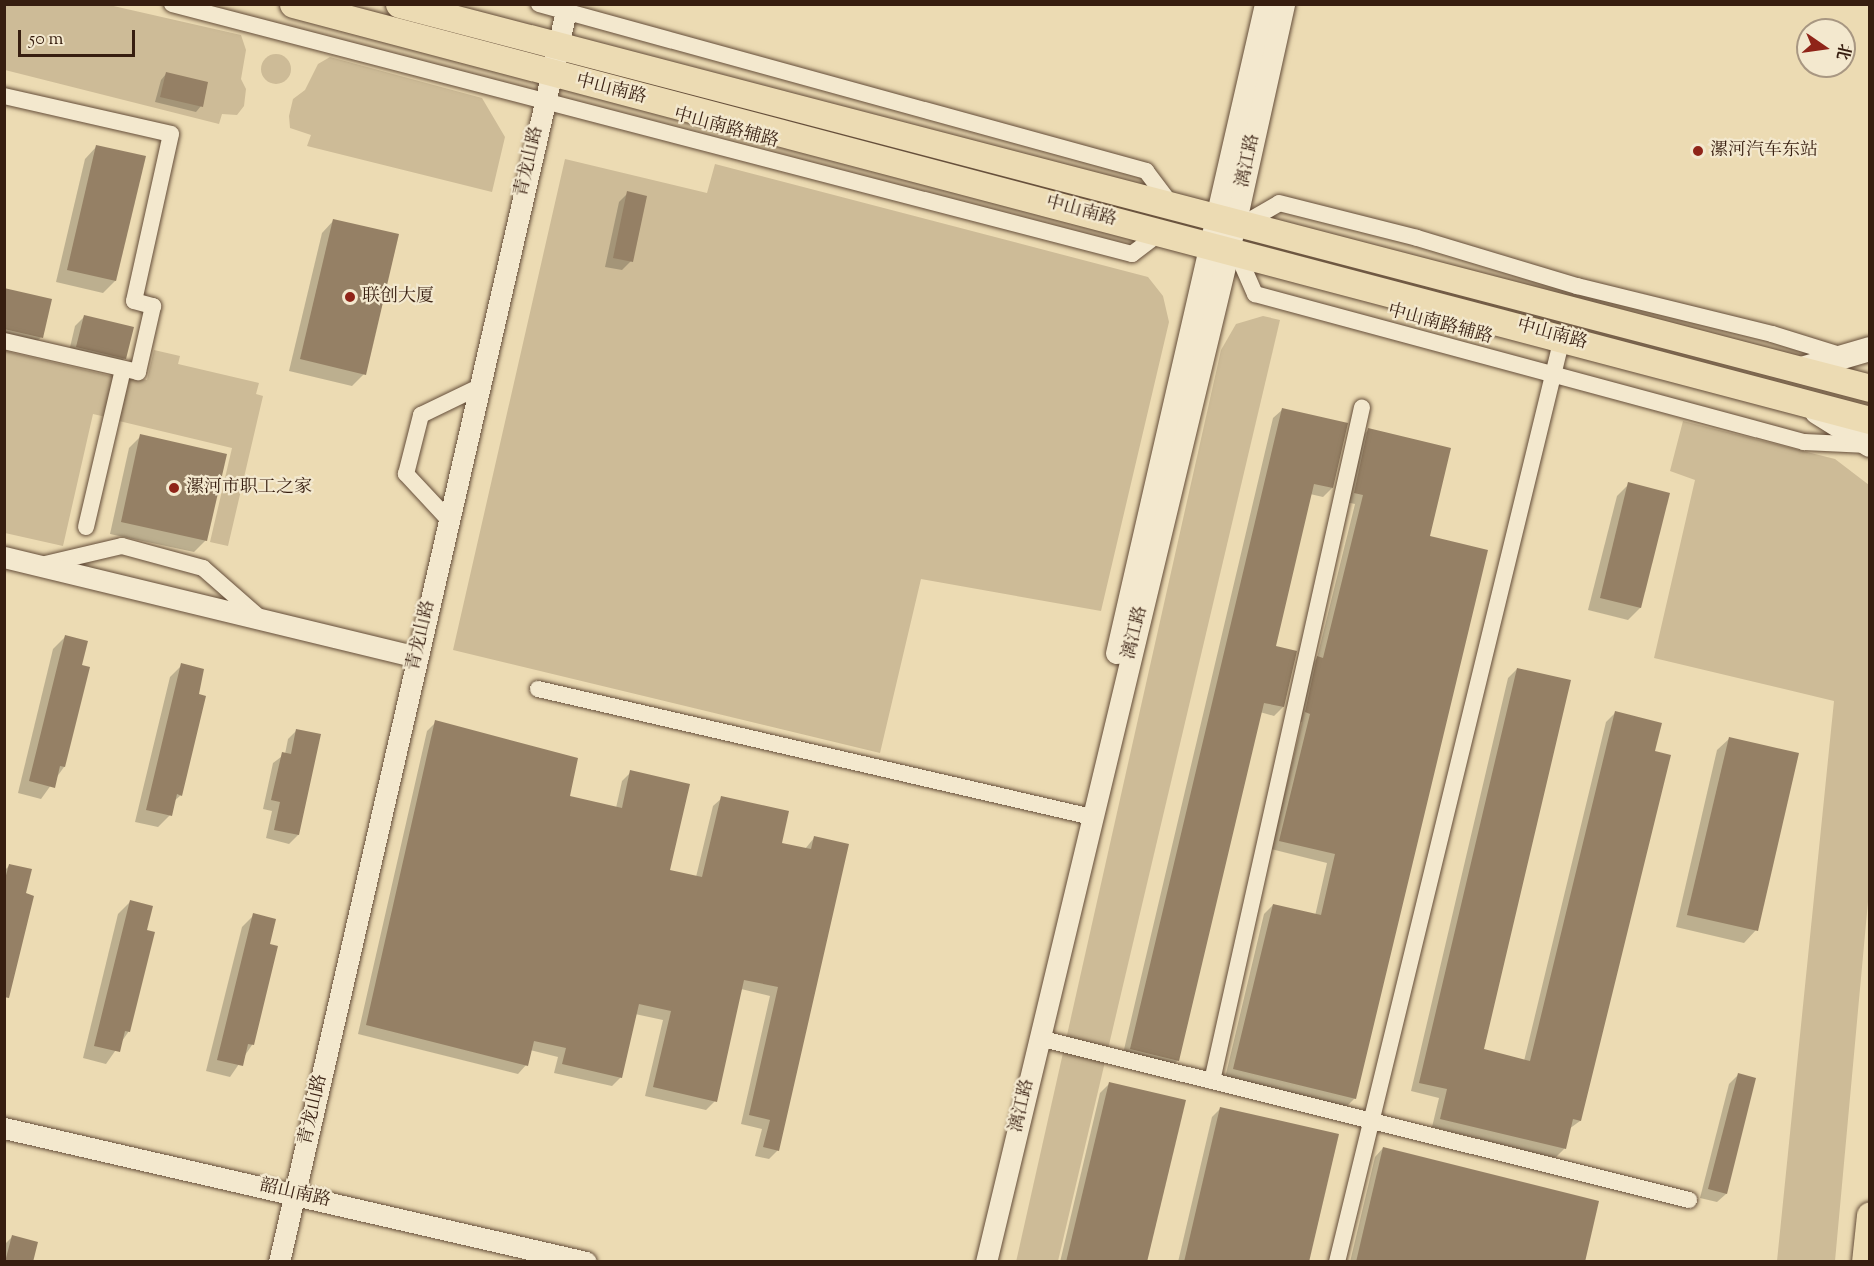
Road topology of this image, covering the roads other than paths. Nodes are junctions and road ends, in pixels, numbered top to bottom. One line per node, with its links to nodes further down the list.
1 (172, 4): 11 (street, 中山南路辅路)
2 (293, 4): 9 (main road, 中山南路)
3 (399, 4): 8 (main road, 中山南路)
4 (539, 4): 7 (street)
5 (1265, 4): 13 (street, 漓江路)
6 (1284, 4): 13 (street, 漓江路)
7 (566, 11): 8 (street, 青龙山路); 12 (street)
8 (558, 47): 9 (street, 青龙山路); 12 (main road, 中山南路)
9 (551, 75): 11 (street, 青龙山路); 14 (main road, 中山南路)
10 (4, 96): 21 (street)
11 (544, 101): 14 (street, 中山南路辅路); 24 (street, 青龙山路)
12 (1172, 204): 13 (main road, 中山南路)
13 (1233, 220): 15 (street, 漓江路); 16 (main road, 中山南路)
14 (1160, 233): 15 (main road, 中山南路)
15 (1225, 250): 17 (main road, 中山南路); 23 (street, 中山南路辅路); 37 (street, 漓江路)
16 (1573, 298): 17 (main road); 20 (street); 22 (main road, 中山南路)
17 (1562, 338): 23 (street); 26 (main road, 中山南路)
18 (4, 341): 21 (street)
19 (1869, 349): 20 (main road)
20 (1844, 357): 22 (main road)
21 (123, 369): 31 (street)
22 (1798, 369): 25 (main road, 中山南路)
23 (1553, 376): 29 (street, 中山南路辅路); 40 (street)
24 (479, 387): 30 (street, 青龙山路); 30 (street)
25 (1869, 388)
26 (1791, 398): 28 (main road, 中山南路); 29 (main road)
27 (1362, 407): 39 (street)
28 (1869, 420)
29 (1869, 445)
30 (448, 519): 35 (street, 青龙山路)
31 (86, 527)
32 (4, 557): 33 (street)
33 (40, 566): 34 (street); 34 (street)
34 (263, 621): 35 (street)
35 (417, 657): 42 (street, 青龙山路)
36 (538, 689): 37 (street)
37 (1086, 815): 38 (street, 漓江路); 47 (street, 漓江路)
38 (1039, 1038): 39 (street); 48 (street, 漓江路)
39 (1212, 1081): 40 (street)
40 (1371, 1120): 43 (street); 49 (street)
41 (4, 1128): 42 (street, 韶山南路)
42 (295, 1194): 45 (street, 青龙山路); 46 (street, 韶山南路)
43 (1689, 1200)
44 (1869, 1215): 50 (main road)
45 (279, 1262)
46 (586, 1262)
47 (972, 1262)
48 (986, 1262)
49 (1337, 1262)
50 (1865, 1262)

